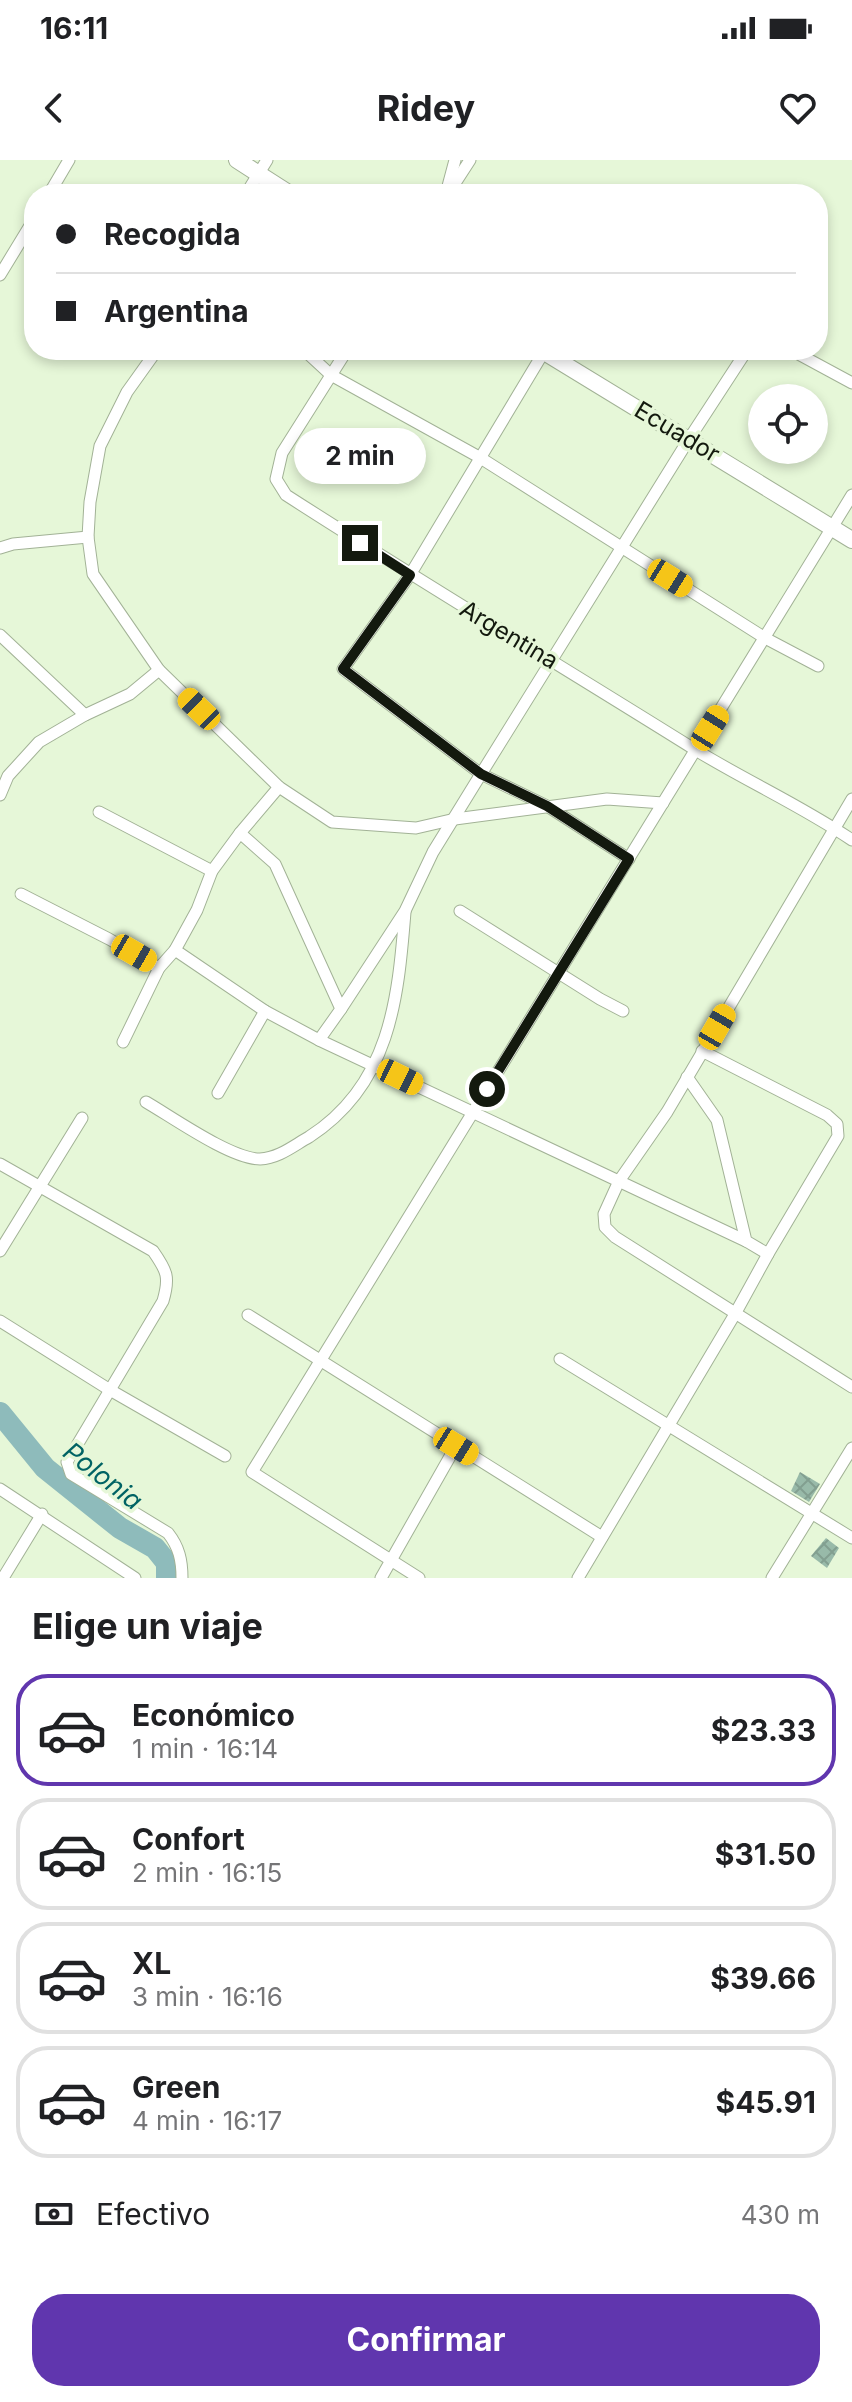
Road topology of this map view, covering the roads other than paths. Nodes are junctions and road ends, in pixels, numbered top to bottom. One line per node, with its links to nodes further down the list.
1 (69, 160): 6 (street)
2 (237, 160): 5 (street)
3 (455, 160): 9 (street)
4 (470, 160): 10 (street)
5 (263, 167): 7 (street); 8 (street)
6 (55, 184)
7 (252, 184)
8 (280, 184)
9 (449, 184)
10 (454, 184)
11 (24, 235): 12 (street)
12 (0, 275)
13 (150, 360): 26 (street)
14 (315, 360): 20 (street)
15 (341, 360): 20 (street, Argentina)
16 (538, 360): 23 (street)
17 (558, 360): 22 (street, Ecuador)
18 (740, 360): 22 (street)
19 (809, 360): 21 (street)
20 (331, 375): 23 (street); 30 (street, Argentina)
21 (852, 383)
22 (689, 439): 25 (street, Ecuador); 29 (street)
23 (479, 457): 29 (street); 30 (street)
24 (852, 495): 25 (street)
25 (833, 529): 27 (street, Ecuador); 32 (street)
26 (88, 537): 28 (street); 35 (street)
27 (852, 540)
28 (0, 548)
29 (623, 548): 32 (street); 33 (street)
30 (410, 575): 33 (street, Argentina); 38 (street)
31 (0, 635): 36 (street)
32 (765, 638): 34 (street); 37 (street)
33 (551, 660): 37 (street, Argentina); 38 (street)
34 (818, 666)
35 (159, 670): 36 (street); 39 (street)
36 (85, 715): 40 (street)
37 (696, 750): 42 (street); 46 (street, Argentina)
38 (481, 774): 43 (street); 45 (street)
39 (279, 787): 45 (street); 47 (street)
40 (0, 795)
41 (852, 799): 46 (street)
42 (663, 803): 43 (street); 49 (street)
43 (547, 806): 45 (street); 49 (street)
44 (99, 812): 50 (street)
45 (455, 819): 52 (street)
46 (834, 828): 48 (street, Argentina); 62 (street)
47 (240, 833): 50 (street); 57 (street)
48 (852, 840)
49 (629, 859): 56 (street)
50 (212, 871): 54 (street)
51 (21, 894): 55 (street)
52 (405, 911): 57 (street); 63 (street)
53 (460, 911): 56 (street)
54 (175, 950): 55 (street); 58 (street)
55 (159, 968): 61 (street)
56 (559, 972): 59 (street); 67 (street)
57 (341, 1009): 60 (street)
58 (265, 1011): 60 (street); 65 (street)
59 (623, 1011)
60 (319, 1040): 63 (street)
61 (123, 1042)
62 (702, 1051): 64 (street); 74 (street)
63 (376, 1066): 66 (street); 67 (street)
64 (687, 1077): 70 (street); 72 (street)
65 (218, 1093)
66 (146, 1102)
67 (472, 1112): 70 (street); 79 (street)
68 (82, 1118): 71 (street)
69 (0, 1164): 71 (street)
70 (619, 1181): 72 (street); 75 (street)
71 (38, 1188): 73 (street); 81 (street)
72 (746, 1241): 74 (street)
73 (0, 1251)
74 (768, 1254): 75 (street)
75 (735, 1314): 80 (street); 82 (street)
76 (248, 1315): 79 (street)
77 (0, 1321): 81 (street)
78 (560, 1359): 82 (street)
79 (320, 1360): 83 (street); 91 (street)
80 (852, 1387)
81 (110, 1390): 85 (street); 94 (street)
82 (669, 1426): 88 (street); 89 (street)
83 (456, 1446): 89 (street); 91 (street)
84 (852, 1448): 88 (street)
85 (225, 1456)
86 (0, 1489): 87 (street)
87 (42, 1514): 92 (street); 93 (street)
88 (812, 1514): 90 (street); 98 (street)
89 (602, 1537): 97 (street)
90 (852, 1538)
91 (391, 1561): 95 (street); 96 (street)
92 (3, 1578)
93 (135, 1578)
94 (182, 1578)
95 (381, 1578)
96 (419, 1578)
97 (578, 1578)
98 (772, 1578)

